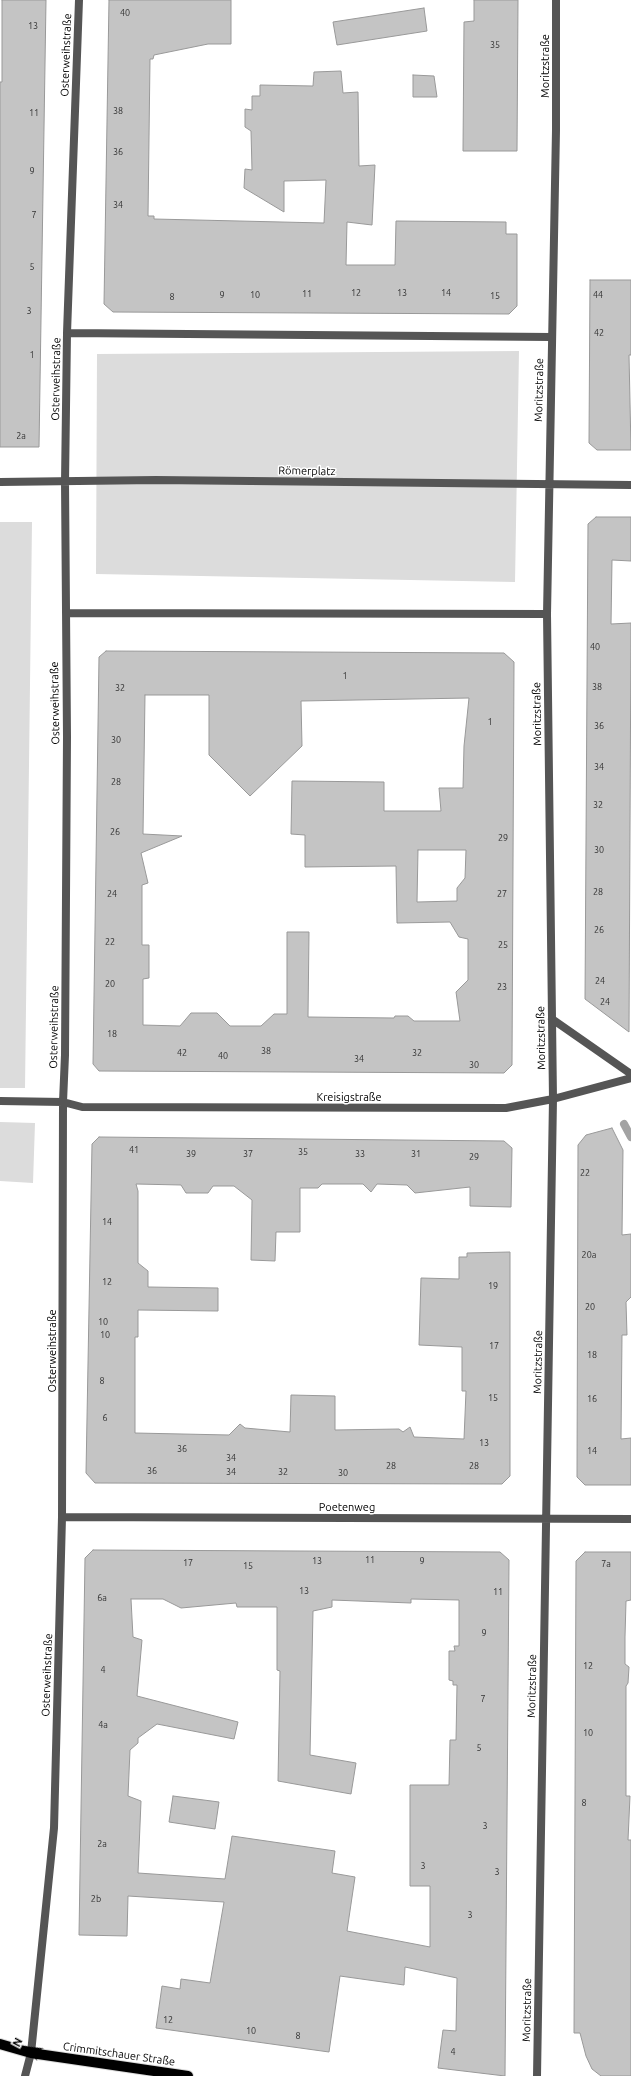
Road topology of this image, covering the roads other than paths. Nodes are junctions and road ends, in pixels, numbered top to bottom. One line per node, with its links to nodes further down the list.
1 (79, 0): 3 (street, Osterweihstraße)
2 (556, 0): 4 (street, Moritzstraße)
3 (67, 333): 4 (street); 6 (street, Osterweihstraße)
4 (551, 337): 7 (street, Moritzstraße)
5 (0, 482): 6 (street, Römerplatz)
6 (65, 482): 7 (street, Römerplatz); 9 (street, Osterweihstraße)
7 (549, 484): 8 (street, Römerplatz); 10 (street, Moritzstraße)
8 (631, 485)
9 (66, 613): 10 (street); 16 (street, Osterweihstraße)
10 (547, 614): 11 (street, Moritzstraße)
11 (552, 1019): 12 (street); 14 (street, Moritzstraße)
12 (631, 1074)
13 (631, 1078): 14 (street, Kreisigstraße)
14 (553, 1099): 16 (street, Kreisigstraße); 18 (street, Moritzstraße)
15 (0, 1101): 16 (street, Kreisigstraße)
16 (63, 1102): 17 (street, Osterweihstraße)
17 (62, 1517): 18 (street, Poetenweg); 21 (street, Osterweihstraße)
18 (546, 1519): 19 (street, Poetenweg); 24 (street, Moritzstraße)
19 (631, 1519)
20 (0, 2044): 21 (main road, Crimmitschauer Straße)
21 (30, 2053): 22 (street, Osterweihstraße); 23 (main road, Crimmitschauer Straße)
22 (25, 2076)
23 (188, 2076)
24 (538, 2076)

